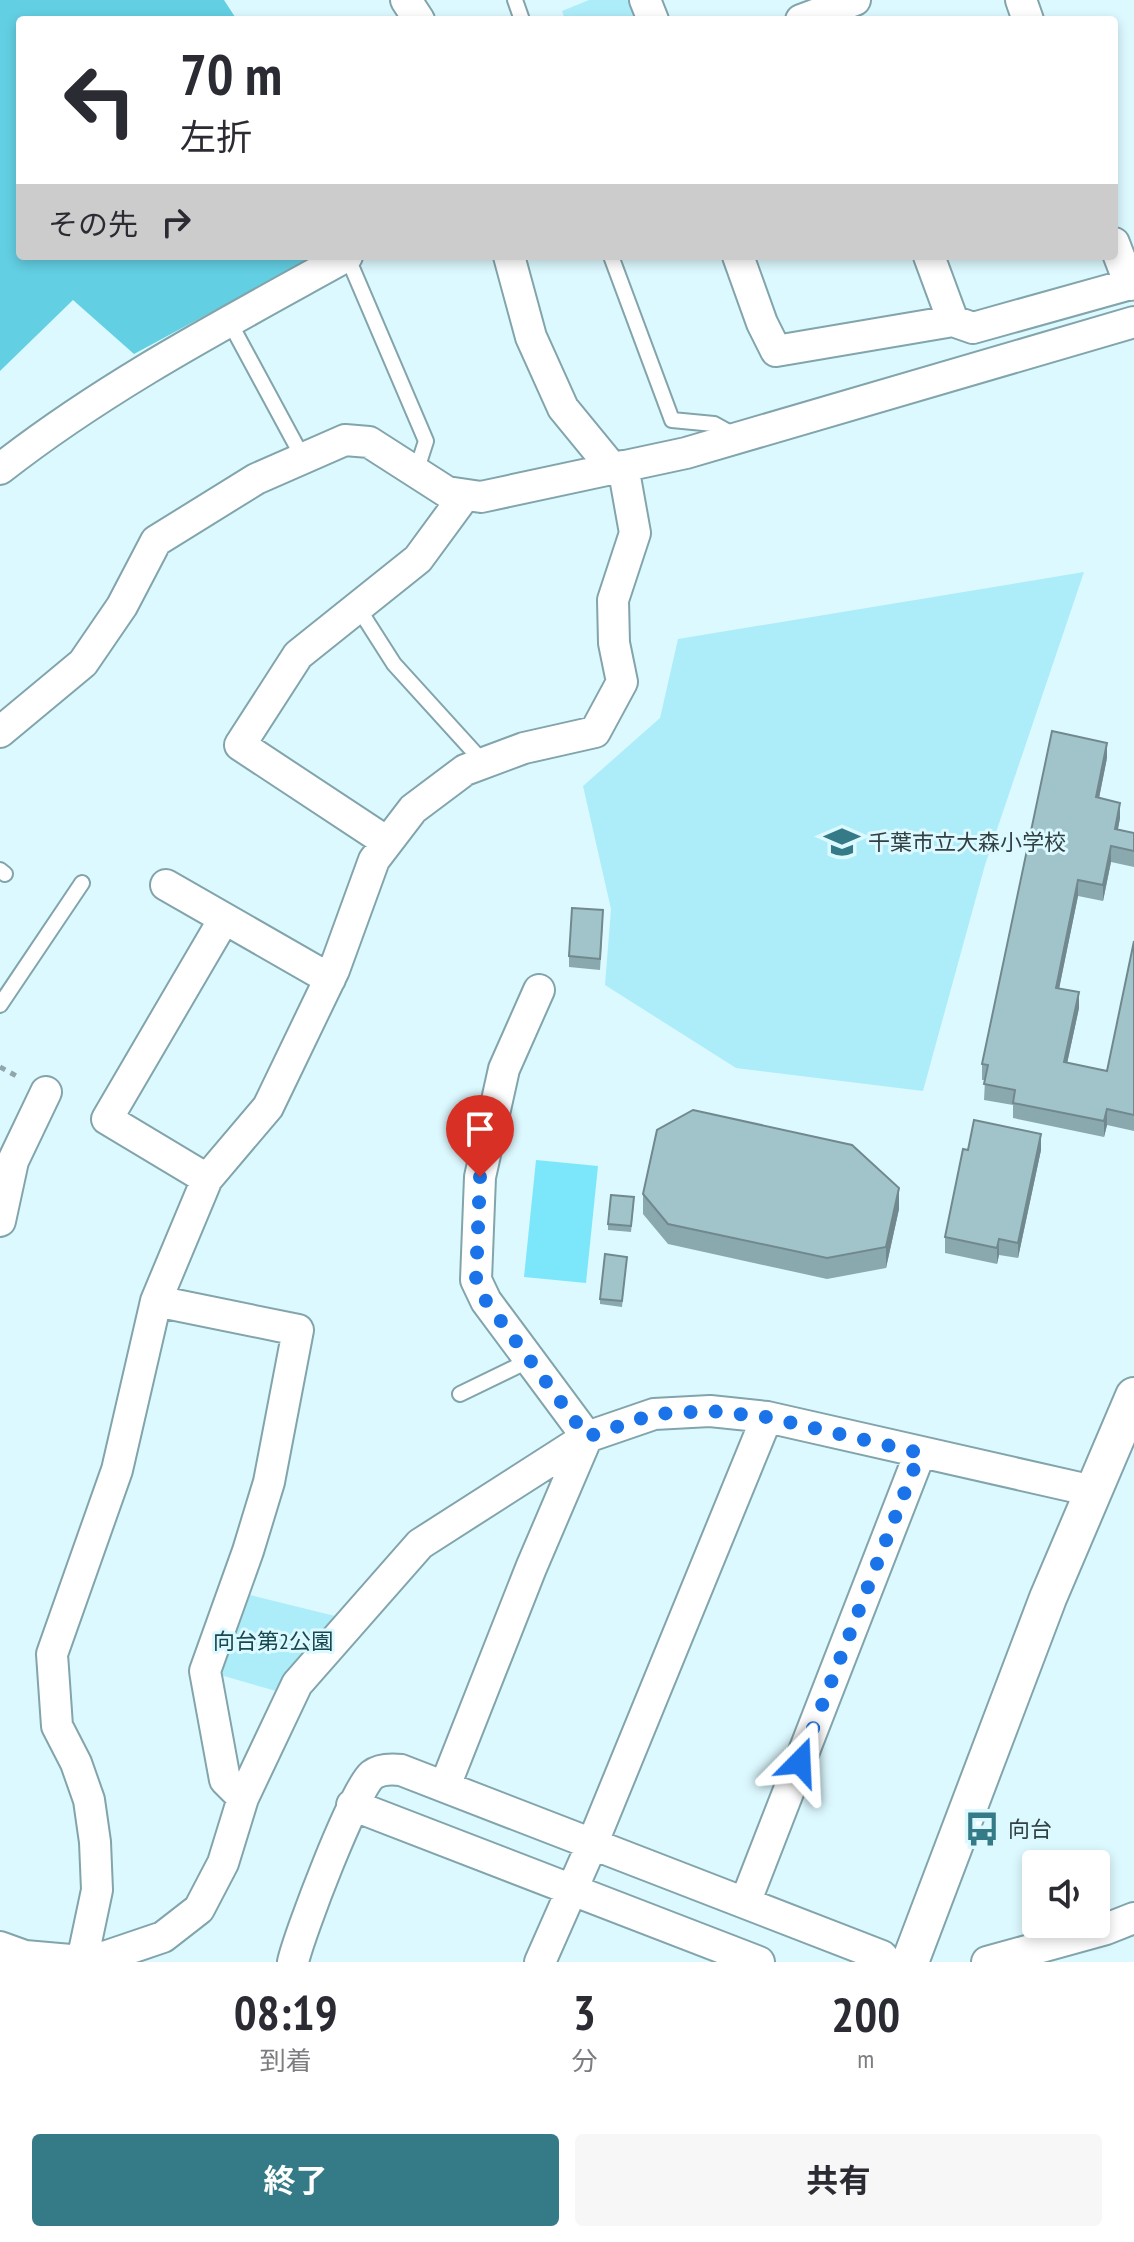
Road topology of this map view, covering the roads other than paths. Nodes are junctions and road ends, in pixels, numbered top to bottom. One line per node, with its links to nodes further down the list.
1 (842, 6): 2 (street)
2 (813, 16)
3 (1118, 252): 10 (street)
4 (340, 260): 11 (street)
5 (349, 260): 18 (lane)
6 (510, 260): 16 (street)
7 (612, 260): 14 (lane)
8 (739, 260): 12 (street)
9 (930, 260): 12 (street)
10 (1132, 284): 12 (street)
11 (229, 321): 15 (lane); 17 (street)
12 (953, 321)
13 (1134, 322): 14 (street)
14 (738, 437): 16 (street)
15 (303, 458): 18 (street); 21 (street)
16 (618, 467): 19 (street); 22 (street)
17 (0, 469)
18 (416, 472): 19 (street)
19 (465, 495): 20 (street)
20 (357, 606): 22 (lane); 23 (street)
21 (0, 732)
22 (484, 763): 23 (street)
23 (387, 842): 27 (street)
24 (82, 883): 29 (lane)
25 (166, 885): 26 (street)
26 (224, 919): 27 (street); 31 (street)
27 (330, 979): 31 (street)
28 (539, 990): 34 (street)
29 (0, 1005)
30 (46, 1092): 32 (street)
31 (207, 1179): 33 (street)
32 (0, 1221)
33 (156, 1301): 42 (street); 52 (street)
34 (530, 1360): 35 (lane); 38 (street)
35 (460, 1394)
36 (1134, 1396): 40 (street)
37 (767, 1417): 38 (street); 39 (street); 44 (street)
38 (587, 1437): 41 (street); 42 (street)
39 (920, 1453): 40 (street); 46 (street)
40 (1093, 1491): 56 (street)
41 (445, 1786): 43 (street); 44 (street)
42 (243, 1798): 49 (street)
43 (353, 1802): 45 (street); 51 (street)
44 (593, 1842): 45 (street); 46 (street)
45 (571, 1889): 50 (street); 53 (street)
46 (745, 1903): 55 (street)
47 (1134, 1918): 57 (street)
48 (0, 1947): 52 (street)
49 (140, 1954): 52 (street)
50 (722, 1956): 54 (street)
51 (298, 1958)
52 (82, 1961)
53 (540, 1962)
54 (759, 1962)
55 (887, 1962)
56 (910, 1962)
57 (987, 1962)

